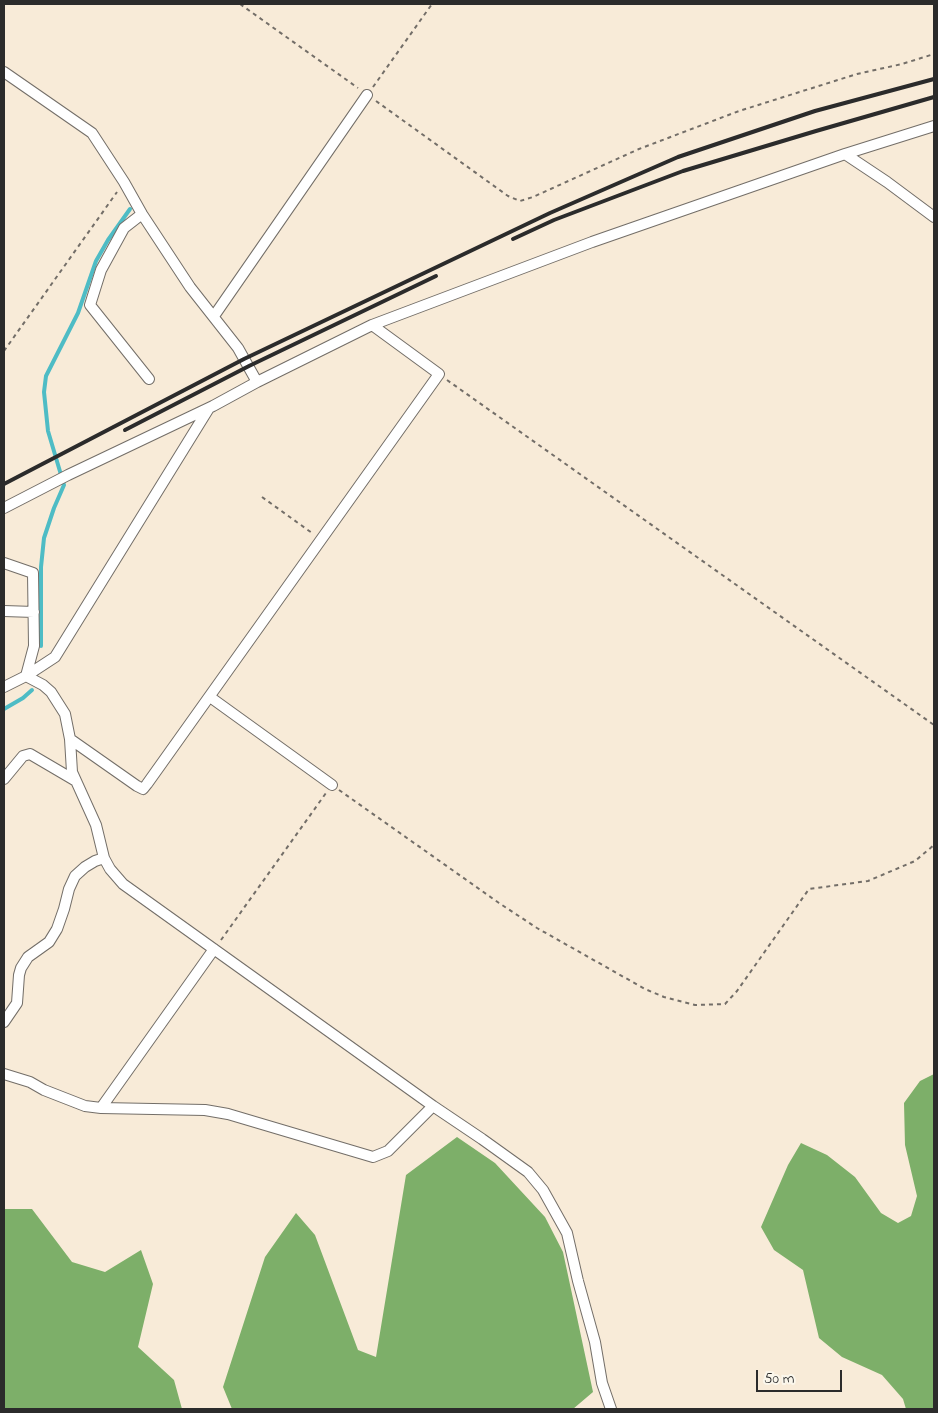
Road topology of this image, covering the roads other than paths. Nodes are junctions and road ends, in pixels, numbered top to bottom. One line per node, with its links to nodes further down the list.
1 (4, 72): 5 (street)
2 (367, 95): 7 (street)
3 (934, 127): 4 (street)
4 (845, 154): 6 (street); 8 (street)
5 (142, 214): 7 (street); 9 (street)
6 (934, 217)
7 (214, 316): 10 (street)
8 (372, 325): 10 (street); 18 (street)
9 (149, 379)
10 (257, 382): 11 (street)
11 (210, 408): 12 (street); 16 (street)
12 (4, 508)
13 (4, 563): 15 (street)
14 (4, 611): 15 (street)
15 (34, 612): 16 (street)
16 (26, 676): 17 (street); 19 (street)
17 (4, 687)
18 (210, 697): 19 (street); 22 (street)
19 (70, 739): 21 (street)
20 (4, 779): 21 (street)
21 (76, 780): 23 (street)
22 (332, 785)
23 (104, 858): 24 (street); 25 (street)
24 (214, 949): 27 (street); 28 (street)
25 (4, 1022)
26 (4, 1074): 28 (street)
27 (433, 1106): 28 (street); 29 (street)
28 (101, 1108)
29 (610, 1409)

